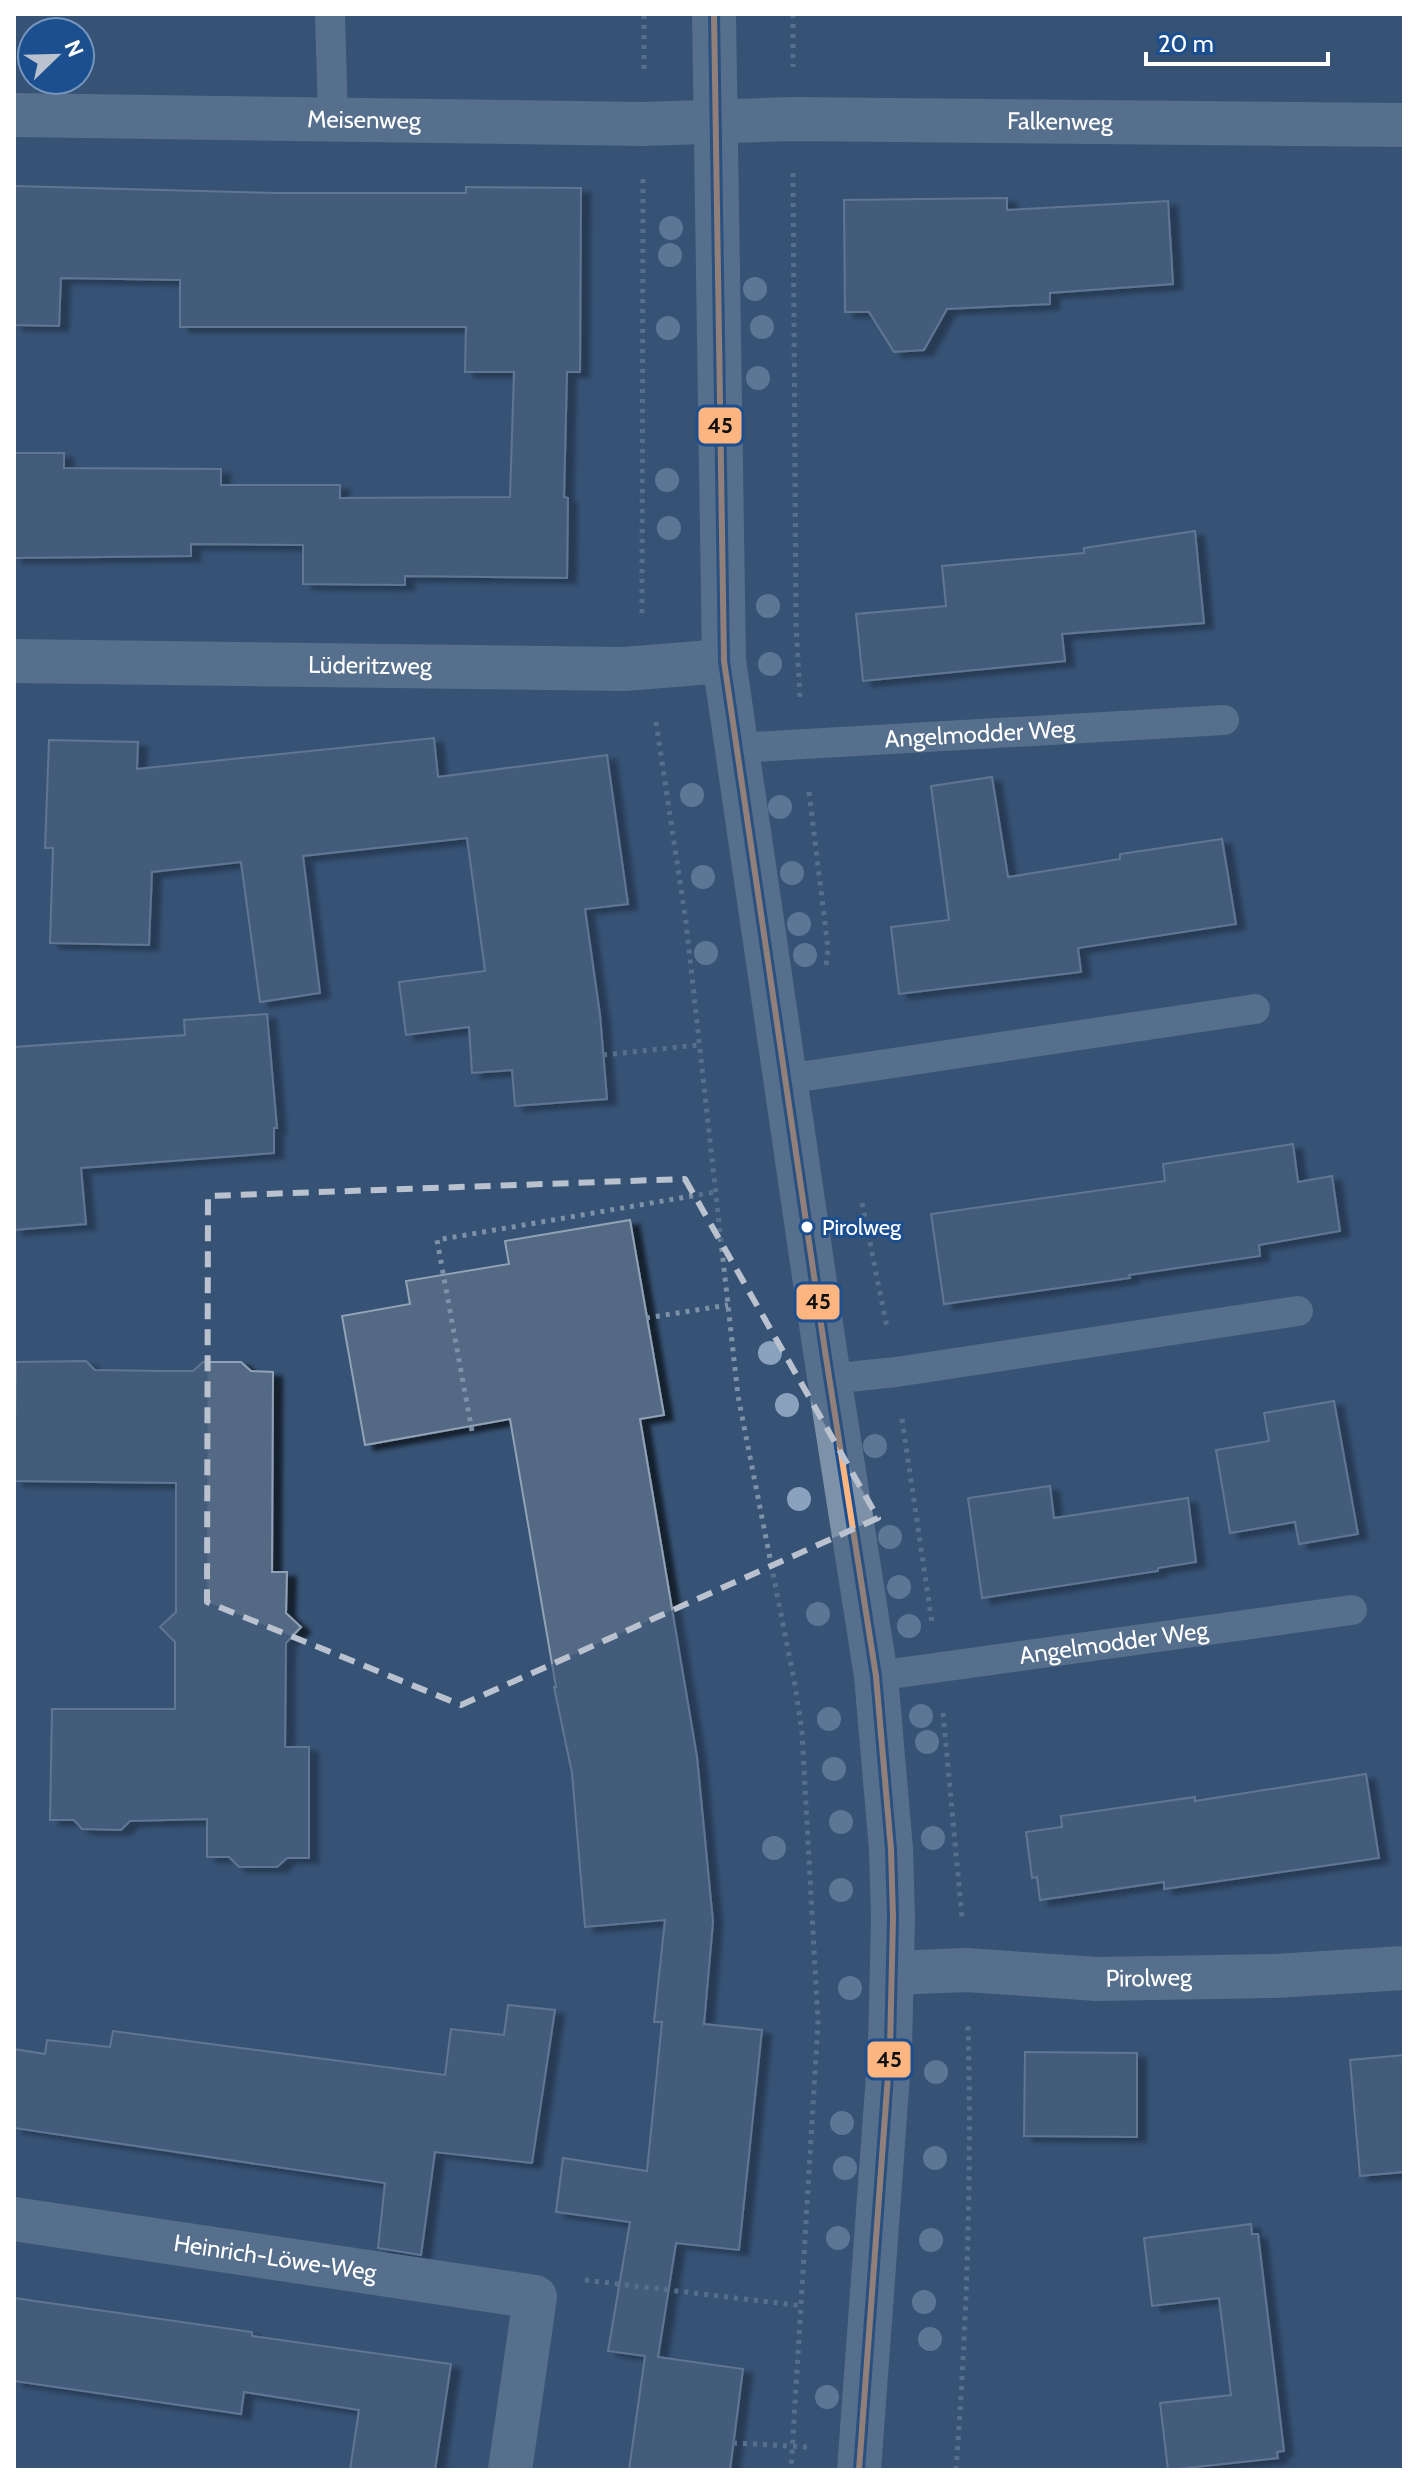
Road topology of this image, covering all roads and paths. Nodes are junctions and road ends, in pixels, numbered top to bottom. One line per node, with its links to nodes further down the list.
1 (330, 14): 6 (lane)
2 (644, 14): 9 (path)
3 (714, 14): 8 (street)
4 (793, 14): 7 (path)
5 (14, 115): 6 (street, Meisenweg)
6 (333, 119): 9 (street, Meisenweg)
7 (793, 119): 8 (street, Falkenweg); 10 (street, Falkenweg); 15 (path)
8 (714, 120): 9 (street, Meisenweg); 12 (street)
9 (643, 124): 13 (path)
10 (1404, 125)
11 (14, 661): 13 (street, Lüderitzweg)
12 (724, 661): 13 (street, Lüderitzweg); 16 (street)
13 (648, 669): 19 (path)
14 (1224, 720): 15 (lane, Angelmodder Weg)
15 (803, 743): 16 (lane, Angelmodder Weg); 17 (path)
16 (736, 748): 21 (street)
17 (824, 980)
18 (1255, 1009): 21 (lane)
19 (698, 1045): 20 (path); 22 (path)
20 (603, 1055)
21 (786, 1079): 28 (street)
22 (715, 1192): 24 (path); 29 (path)
23 (860, 1192): 27 (path)
24 (728, 1305): 26 (path); 38 (path)
25 (1298, 1311): 27 (lane)
26 (646, 1318)
27 (896, 1372): 28 (lane); 31 (path)
28 (829, 1379): 32 (street)
29 (472, 1431)
30 (1352, 1610): 31 (lane, Angelmodder Weg)
31 (938, 1665): 32 (lane, Angelmodder Weg); 34 (path)
32 (876, 1676): 35 (street)
33 (1404, 1968): 34 (street, Pirolweg)
34 (966, 1970): 35 (street, Pirolweg); 44 (path)
35 (893, 1973): 43 (street)
36 (14, 2219): 37 (street, Heinrich-Löwe-Weg)
37 (535, 2297): 38 (path); 41 (street)
38 (803, 2306): 40 (path)
39 (733, 2443): 40 (path)
40 (793, 2447): 42 (path)
41 (510, 2470)
42 (791, 2470)
43 (859, 2470)
44 (956, 2470)

